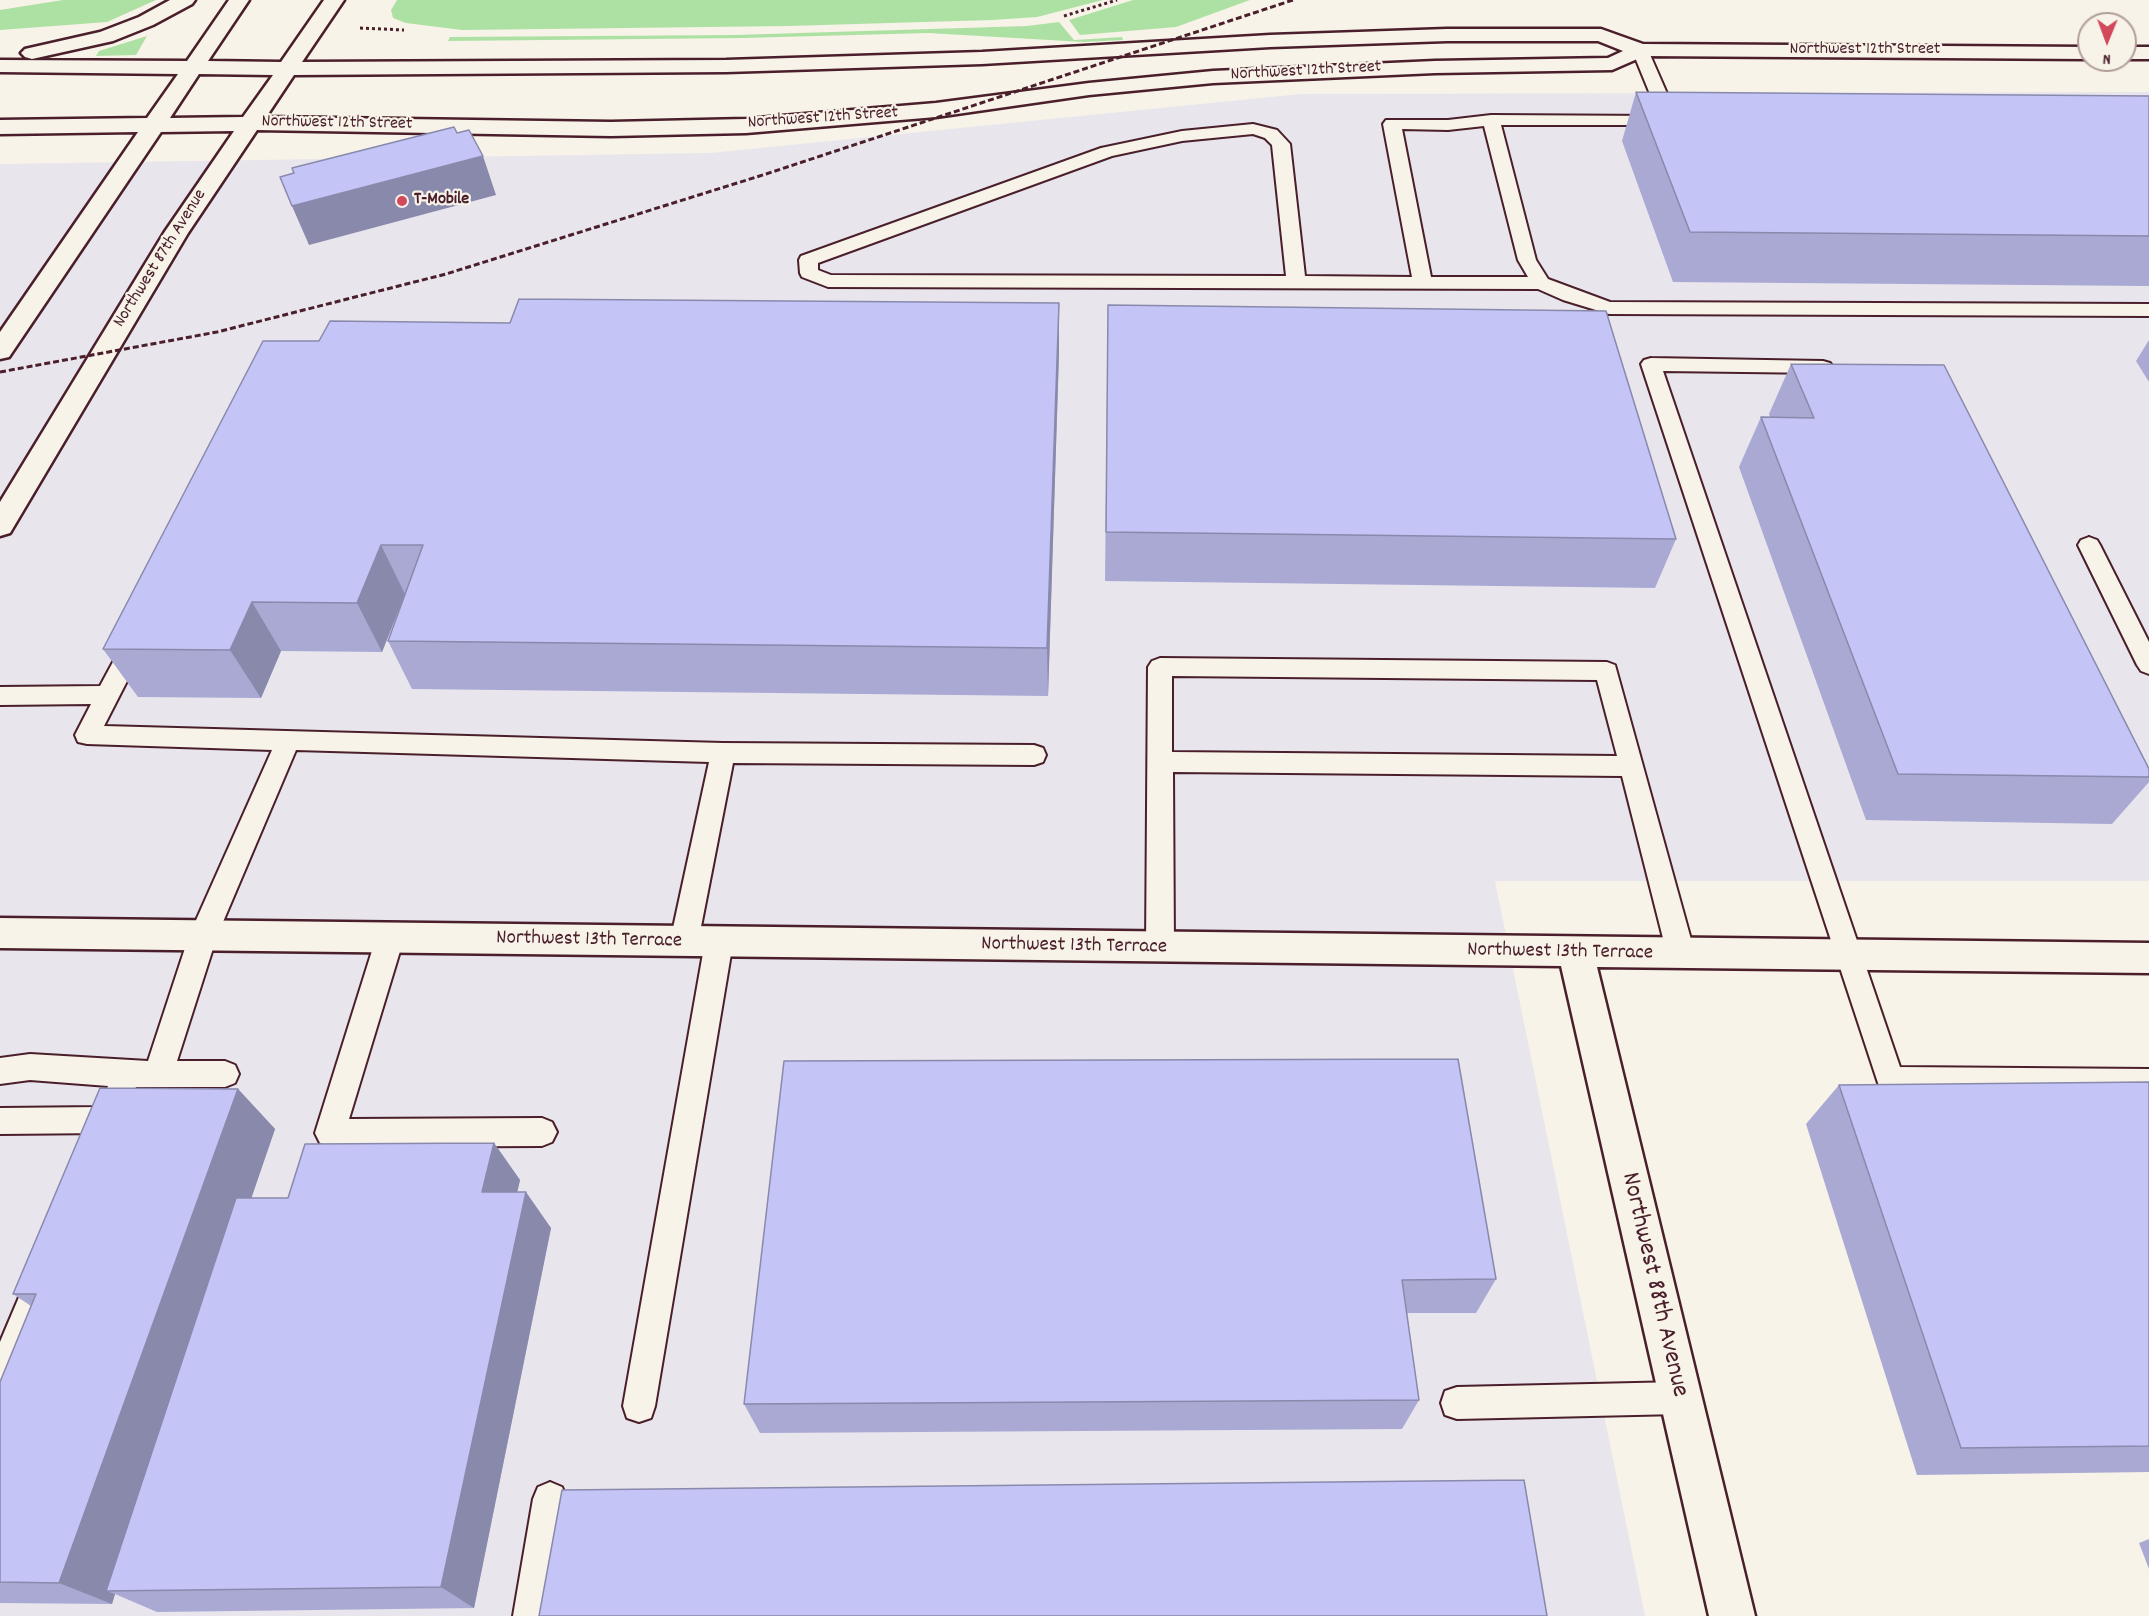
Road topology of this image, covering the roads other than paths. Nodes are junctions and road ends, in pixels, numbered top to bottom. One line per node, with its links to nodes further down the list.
1 (185, 0): 6 (main road)
2 (239, 0): 8 (main road)
3 (334, 0): 9 (main road, Northwest 87th Avenue)
4 (1640, 50): 5 (main road, Northwest 12th Street); 9 (main road, Northwest 12th Street); 11 (lane); 13 (main road, Northwest 12th Street)
5 (2077, 53)
6 (0, 58)
7 (0, 66): 8 (main road, Northwest 12th Street)
8 (194, 68): 9 (main road, Northwest 12th Street); 14 (main road)
9 (286, 68): 13 (main road, Northwest 87th Avenue)
10 (1491, 120): 11 (lane); 17 (lane); 18 (lane)
11 (1670, 121): 12 (lane)
12 (1694, 121)
13 (248, 123): 14 (main road, Northwest 12th Street); 22 (main road, Northwest 87th Avenue)
14 (155, 126): 15 (main road, Northwest 12th Street); 20 (main road)
15 (0, 127)
16 (1296, 282): 16 (lane); 17 (lane)
17 (1423, 282): 18 (lane)
18 (1541, 283): 19 (lane)
19 (2149, 310)
20 (0, 351)
21 (1841, 367): 41 (lane)
22 (0, 526)
23 (2089, 544): 25 (lane)
24 (146, 621): 26 (lane)
25 (2149, 665)
26 (108, 695): 27 (lane); 28 (lane)
27 (0, 696)
28 (288, 741): 29 (lane); 34 (lane)
29 (723, 753): 30 (lane); 36 (lane)
30 (1034, 755)
31 (1161, 762): 32 (lane); 32 (lane); 38 (lane)
32 (1632, 766): 40 (lane)
33 (0, 933): 34 (main road, Northwest 13th Terrace)
34 (203, 936): 35 (main road, Northwest 13th Terrace); 45 (lane)
35 (390, 938): 36 (main road, Northwest 13th Terrace); 50 (lane)
36 (684, 942): 37 (main road, Northwest 13th Terrace)
37 (718, 942): 38 (main road, Northwest 13th Terrace); 56 (lane)
38 (1160, 948): 39 (main road, Northwest 13th Terrace)
39 (1576, 954): 40 (main road, Northwest 13th Terrace); 54 (main road, Northwest 88th Avenue)
40 (1681, 954): 41 (main road, Northwest 13th Terrace)
41 (1849, 956): 42 (main road, Northwest 13th Terrace); 47 (lane)
42 (2149, 958)
43 (0, 1071): 44 (lane)
44 (128, 1074): 45 (lane); 48 (lane)
45 (158, 1074): 46 (lane)
46 (225, 1074)
47 (2149, 1082)
48 (108, 1120): 49 (lane); 51 (lane)
49 (0, 1121)
50 (542, 1132)
51 (94, 1152)
52 (54, 1250): 53 (lane)
53 (0, 1380)
54 (1680, 1398): 55 (lane); 59 (main road, Northwest 88th Avenue)
55 (1457, 1403)
56 (639, 1406)
57 (550, 1499): 58 (lane)
58 (531, 1616)
59 (1732, 1616)

